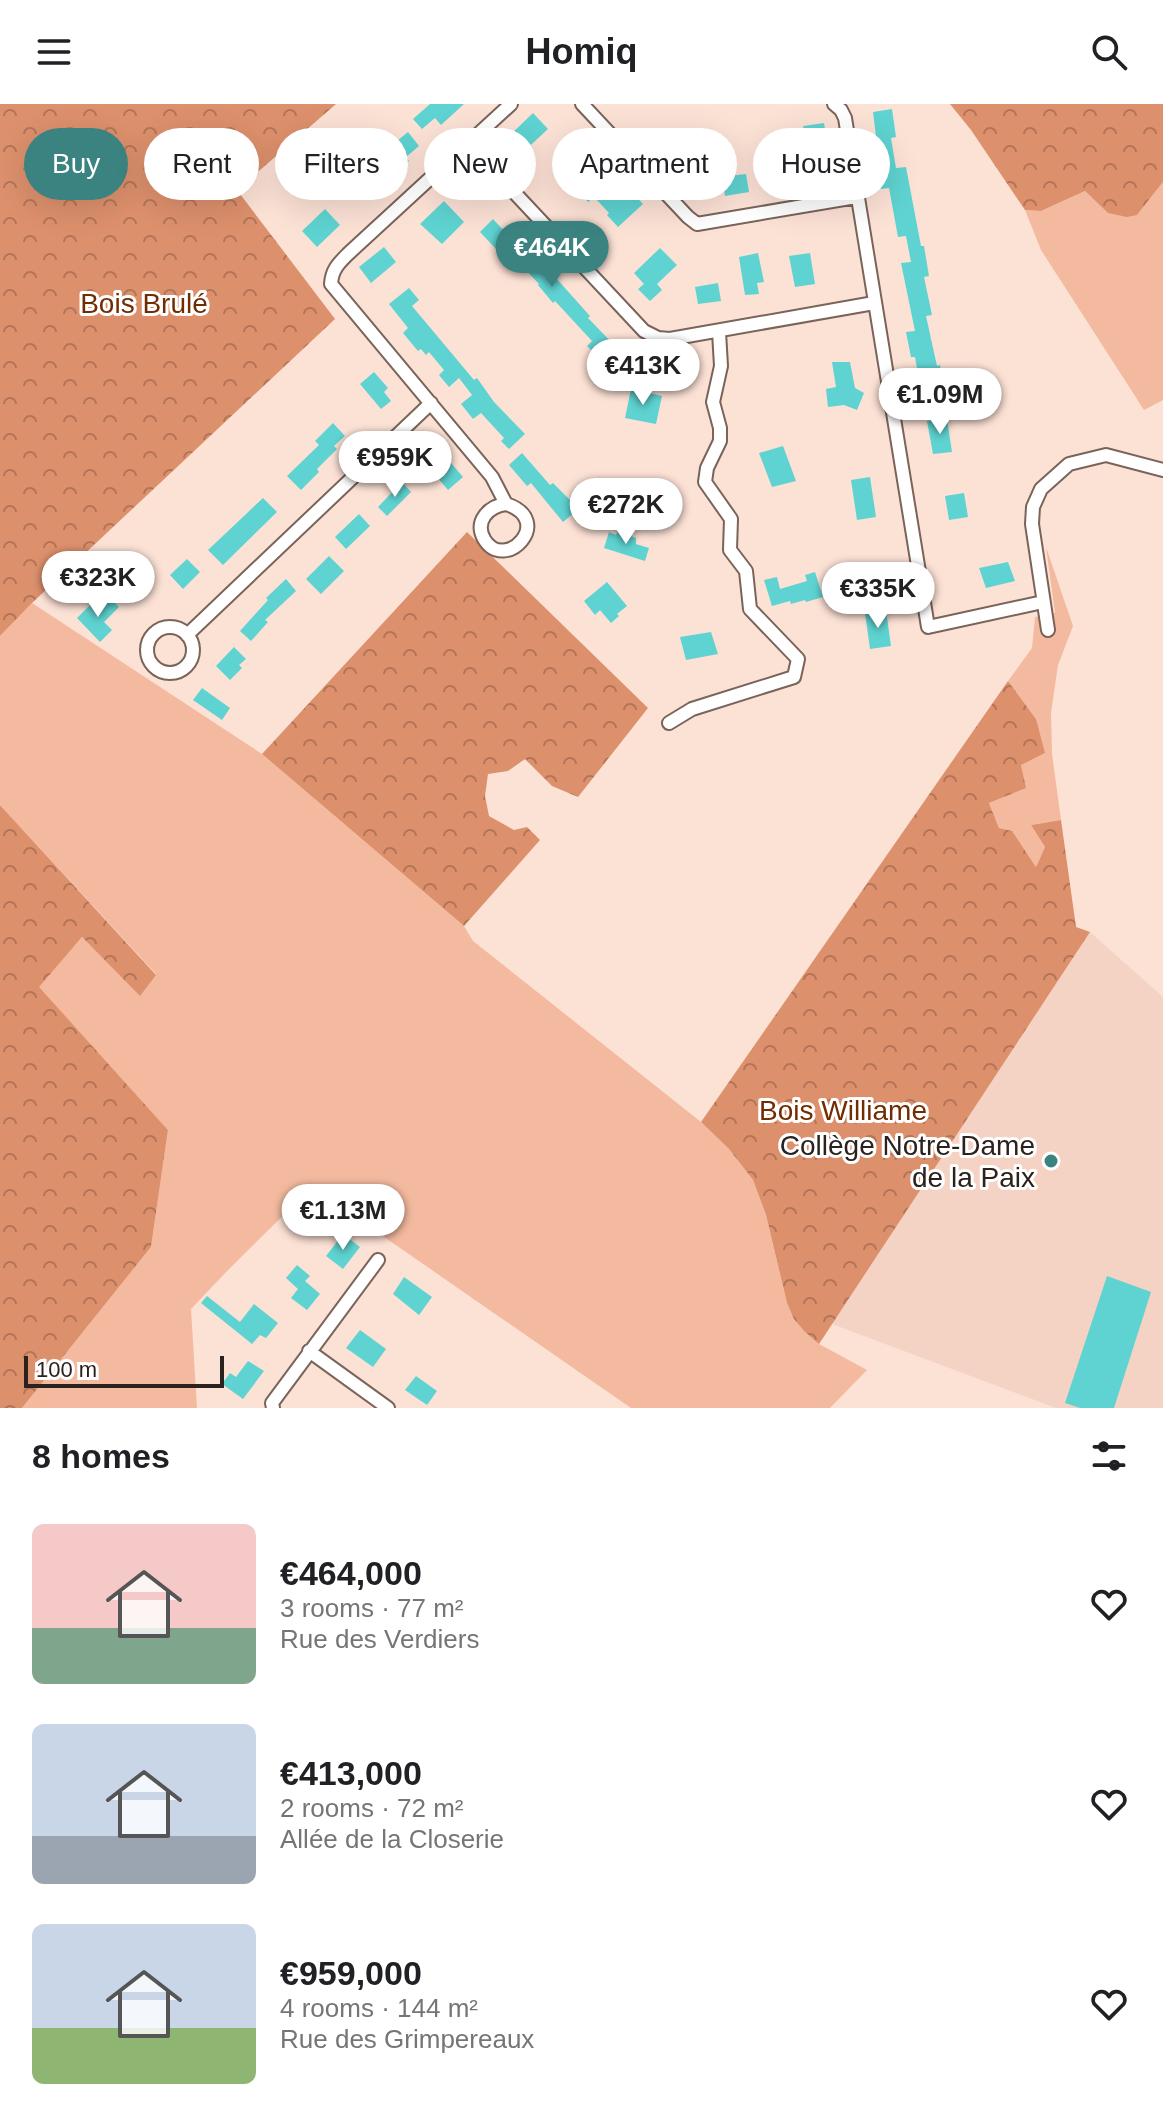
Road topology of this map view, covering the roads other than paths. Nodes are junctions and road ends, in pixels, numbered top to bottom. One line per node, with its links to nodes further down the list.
1 (511, 104): 4 (street)
2 (582, 104): 8 (street)
3 (834, 104): 5 (street)
4 (486, 128)
5 (846, 128)
6 (424, 185): 12 (street)
7 (521, 200): 11 (street)
8 (838, 200)
9 (857, 200): 10 (street)
10 (874, 303): 11 (street); 15 (street)
11 (719, 332): 18 (street)
12 (431, 403): 14 (street); 17 (street)
13 (1163, 470): 15 (street)
14 (506, 504)
15 (1043, 602): 16 (street)
16 (1048, 630)
17 (187, 635)
18 (669, 723)
19 (378, 1260): 20 (street)
20 (309, 1351): 21 (street); 22 (street)
21 (273, 1408)
22 (388, 1408)

